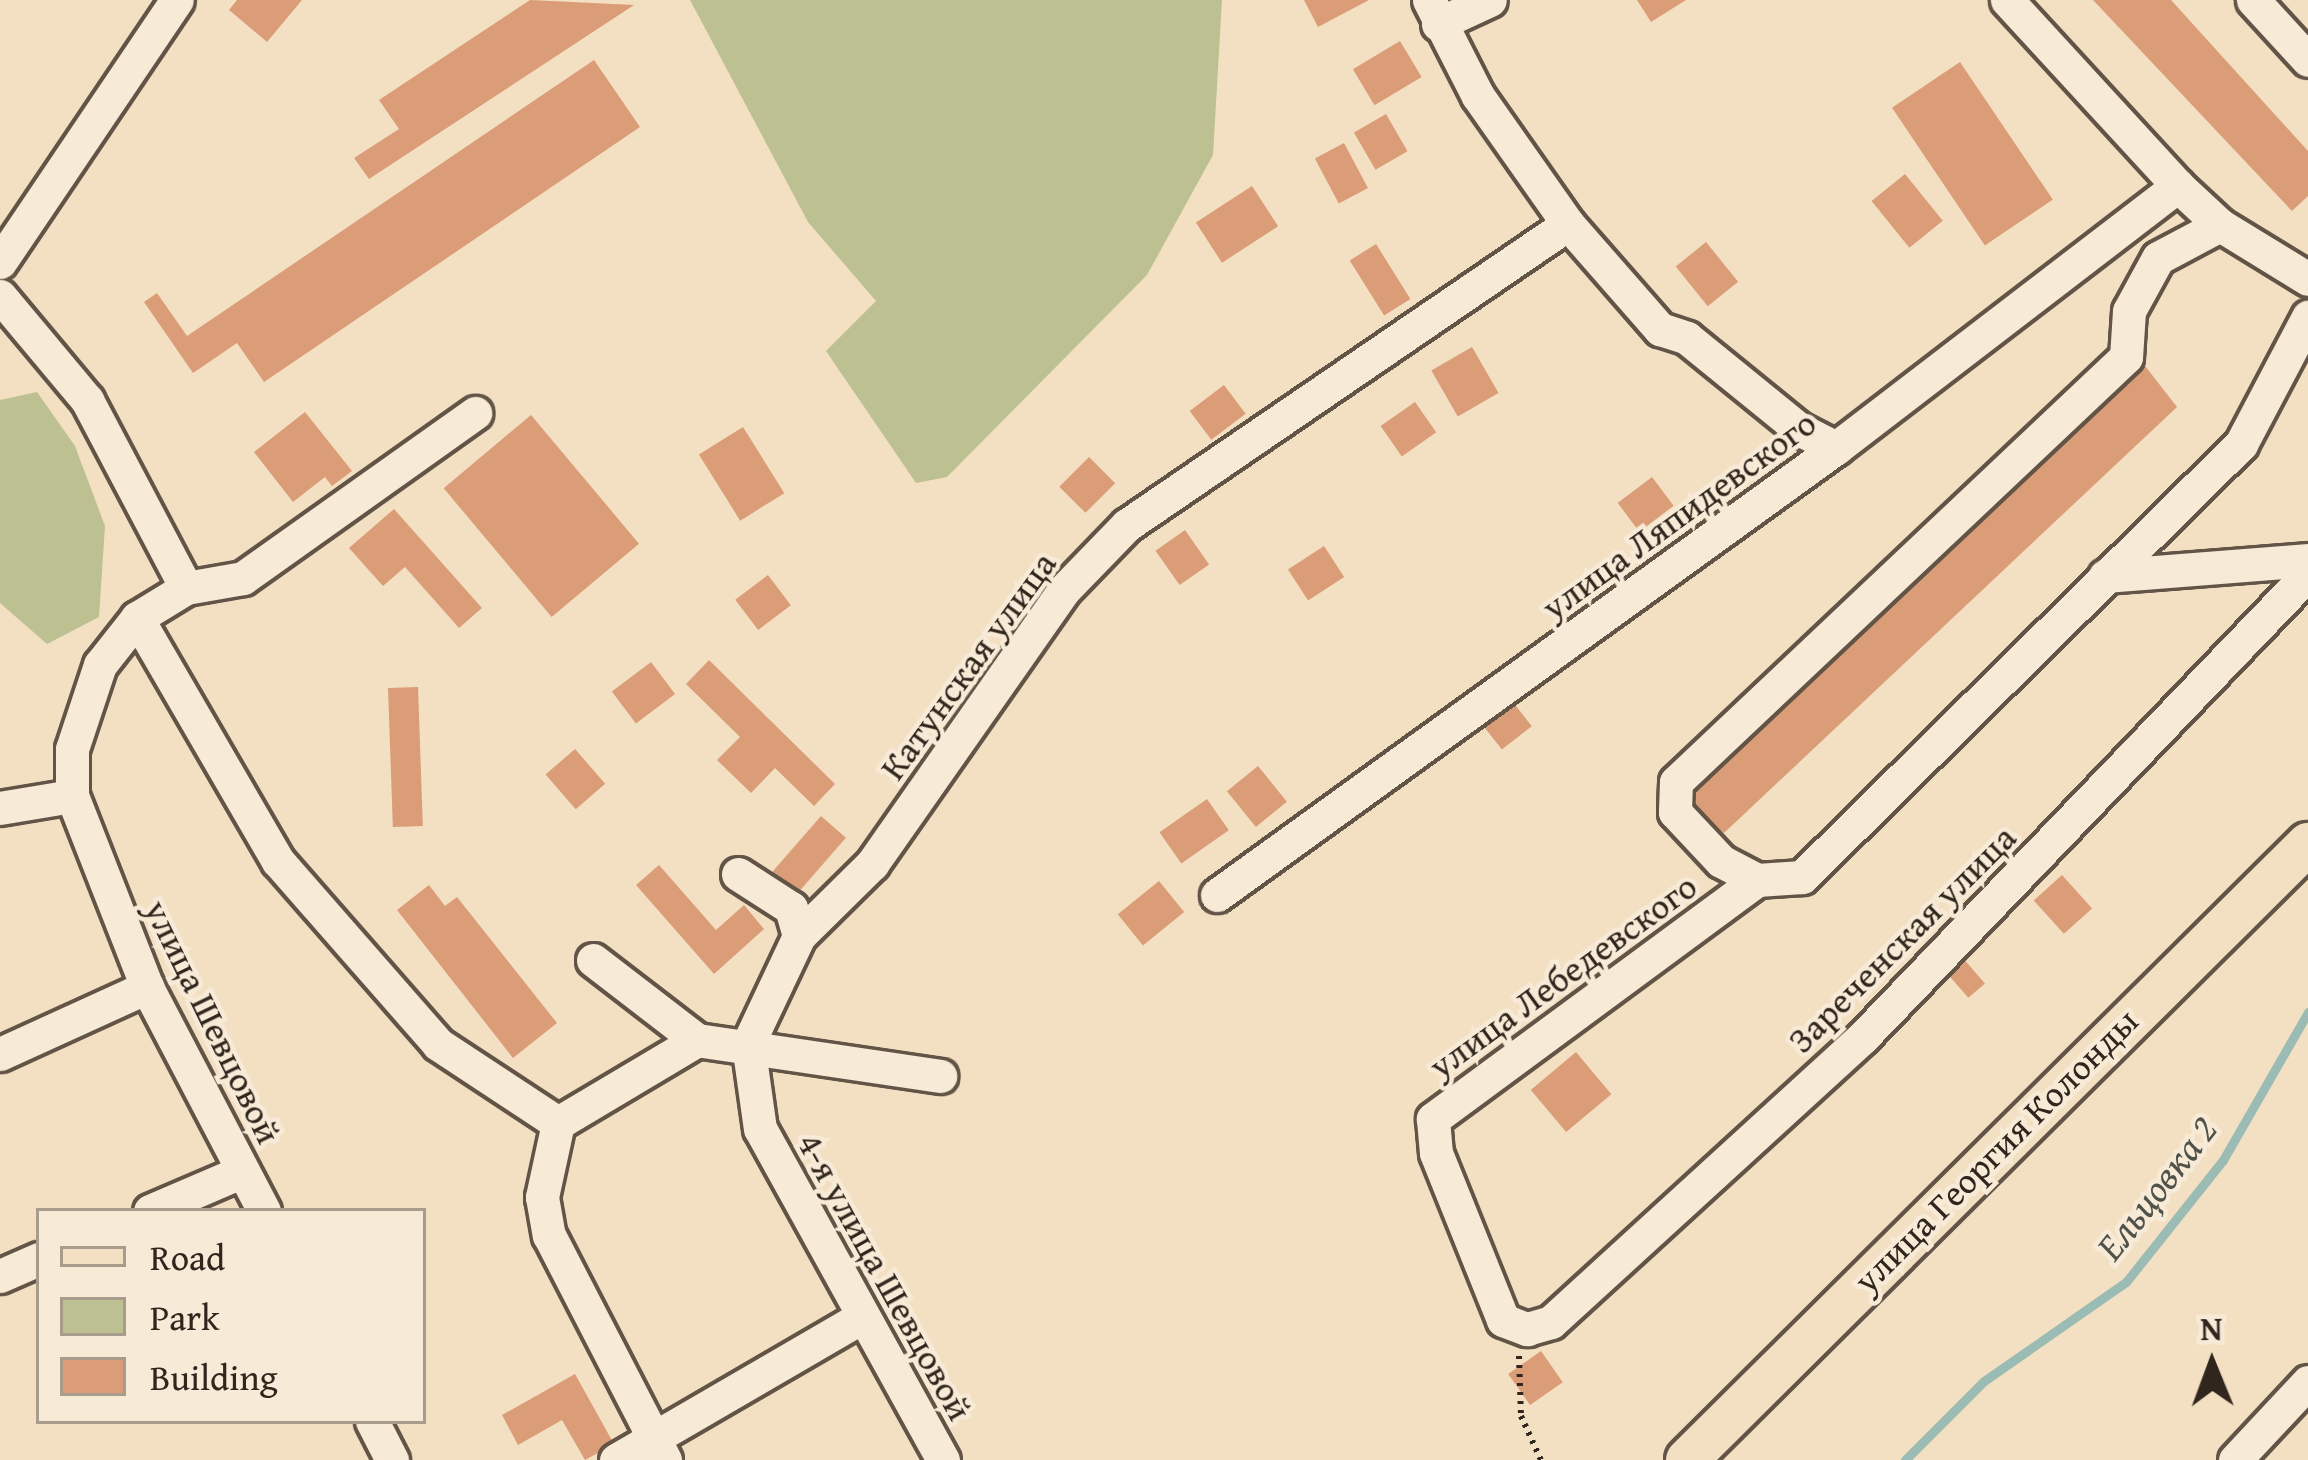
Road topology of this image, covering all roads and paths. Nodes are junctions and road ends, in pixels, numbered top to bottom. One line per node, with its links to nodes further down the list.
1 (177, 0): 10 (street)
2 (1490, 0): 5 (street)
3 (2006, 0): 7 (street)
4 (2253, 0): 6 (street)
5 (1434, 12): 8 (street)
6 (2308, 60)
7 (2178, 186): 9 (street); 15 (street, улица Ляпидевского)
8 (1568, 224): 15 (street); 27 (street, Катунская улица)
9 (2220, 225): 11 (street); 25 (street)
10 (0, 262)
11 (2308, 280)
12 (0, 296): 19 (street)
13 (2308, 317): 18 (street)
14 (475, 413): 19 (street)
15 (1836, 448): 26 (street, улица Ляпидевского)
16 (2308, 560): 18 (street)
17 (2308, 574): 41 (street, Зареченская улица)
18 (2103, 577): 25 (street)
19 (186, 588): 20 (street)
20 (137, 618): 21 (street); 34 (street)
21 (72, 796): 22 (street); 29 (street, улица Шевцовой)
22 (0, 808)
23 (2308, 844): 49 (main road, улица Георгия Колонды)
24 (738, 874): 27 (street)
25 (1757, 880): 41 (street, улица Лебедевского)
26 (1217, 895)
27 (800, 936): 31 (street, Катунская улица)
28 (593, 960): 30 (street)
29 (147, 987): 32 (street); 35 (street, улица Шевцовой)
30 (697, 1040): 31 (street); 34 (street)
31 (748, 1045): 33 (street); 40 (street, 4-я улица Шевцовой)
32 (0, 1054)
33 (940, 1076)
34 (558, 1123): 44 (street)
35 (243, 1171): 36 (street); 37 (street, улица Шевцовой)
36 (157, 1208)
37 (262, 1208)
38 (36, 1260): 39 (street)
39 (0, 1276)
40 (860, 1318): 44 (street); 47 (street, 4-я улица Шевцовой)
41 (1528, 1329): 48 (path)
42 (2308, 1382): 50 (street)
43 (374, 1424): 45 (street)
44 (659, 1449): 46 (street)
45 (392, 1460)
46 (616, 1460)
47 (943, 1460)
48 (1541, 1460)
49 (1687, 1460)
50 (2235, 1460)

